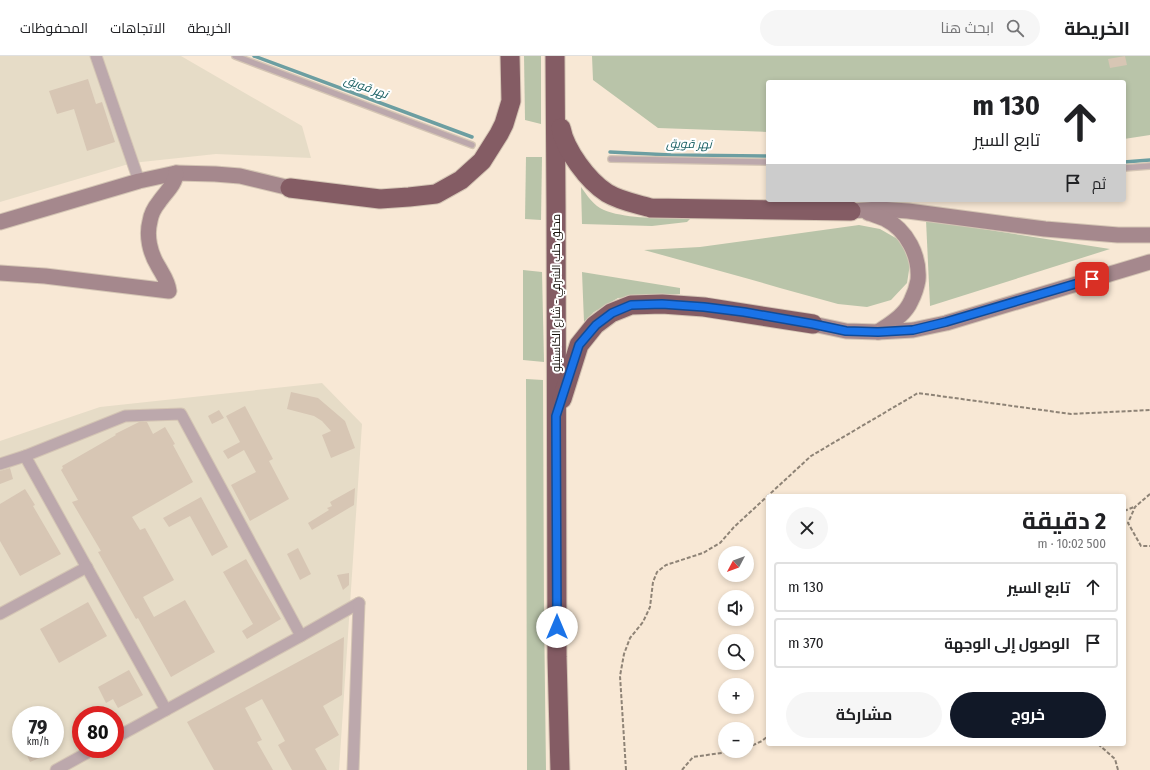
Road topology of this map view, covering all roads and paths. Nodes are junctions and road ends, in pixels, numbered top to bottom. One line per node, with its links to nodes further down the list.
1 (96, 56): 12 (street)
2 (234, 56): 6 (lane)
3 (510, 56): 13 (highway)
4 (555, 56): 5 (highway, محلق حلب الشرقي - شارع الكاستيلو)
5 (556, 103): 14 (highway); 22 (highway, محلق حلب الشرقي - شارع الكاستيلو)
6 (472, 145)
7 (610, 159): 8 (lane)
8 (766, 162)
9 (1150, 166): 10 (lane)
10 (1126, 168)
11 (176, 173): 12 (main road); 13 (main road); 18 (main road)
12 (139, 181): 15 (main road)
13 (290, 188)
14 (851, 211): 16 (main road); 20 (main road)
15 (0, 222)
16 (1150, 235)
17 (1150, 262): 20 (main road)
18 (0, 272)
19 (813, 324): 20 (main road); 22 (highway)
20 (878, 332)
21 (1150, 410): 25 (path)
22 (556, 416): 43 (highway, محلق حلب الشرقي - شارع الكاستيلو)
23 (25, 456): 24 (street); 31 (street); 33 (street)
24 (0, 464)
25 (770, 494)
26 (1150, 494): 28 (path)
27 (766, 497): 44 (path)
28 (1135, 507): 29 (path); 30 (path)
29 (1126, 510)
30 (1150, 546)
31 (87, 567): 32 (street); 34 (street)
32 (0, 614)
33 (301, 636): 34 (street); 42 (street)
34 (166, 710): 35 (street)
35 (124, 733)
36 (766, 738): 37 (path)
37 (754, 745)
38 (1100, 746): 46 (path)
39 (718, 753): 45 (path)
40 (78, 758): 41 (street)
41 (56, 770)
42 (353, 770)
43 (560, 770)
44 (626, 770)
45 (682, 770)
46 (1118, 770)

